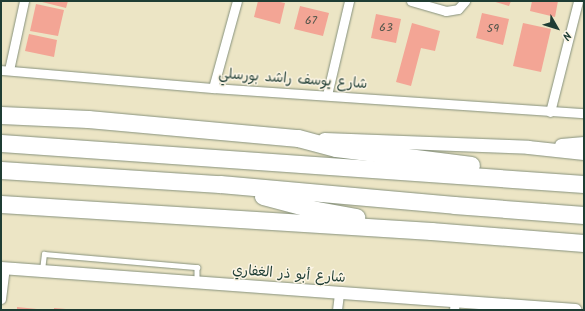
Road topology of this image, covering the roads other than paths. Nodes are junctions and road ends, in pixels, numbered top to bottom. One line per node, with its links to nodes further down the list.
1 (24, 1): 7 (street)
2 (236, 1): 8 (street)
3 (349, 1): 9 (street)
4 (411, 1): 5 (street)
5 (465, 1)
6 (578, 1): 11 (street)
7 (5, 70): 8 (street, شارع يوسف راشد بورسلي)
8 (213, 88): 9 (street, شارع يوسف راشد بورسلي)
9 (327, 95): 11 (street, شارع يوسف راشد بورسلي)
10 (1, 103): 14 (highway)
11 (550, 112): 12 (street, شارع يوسف راشد بورسلي)
12 (584, 113)
13 (1, 115): 14 (highway)
14 (61, 117): 15 (highway)
15 (298, 138): 18 (main road); 21 (highway)
16 (1, 143): 21 (highway)
17 (584, 143): 18 (main road)
18 (528, 147): 19 (main road)
19 (584, 153)
20 (1, 170): 22 (highway)
21 (499, 178): 23 (highway)
22 (220, 184): 27 (highway); 28 (highway)
23 (584, 184)
24 (1, 204): 25 (highway)
25 (89, 211): 26 (highway); 28 (highway)
26 (1, 213)
27 (584, 215)
28 (431, 231): 29 (highway)
29 (584, 243)
30 (3, 268): 31 (street, شارع أبو ذر الغفاري); 34 (street)
31 (41, 271): 32 (street, شارع أبو ذر الغفاري); 32 (lane)
32 (197, 282): 33 (street, شارع أبو ذر الغفاري)
33 (339, 293): 35 (street, شارع أبو ذر الغفاري); 36 (street)
34 (1, 299)
35 (454, 306): 37 (street, شارع أبو ذر الغفاري)
36 (337, 310)
37 (575, 310)

